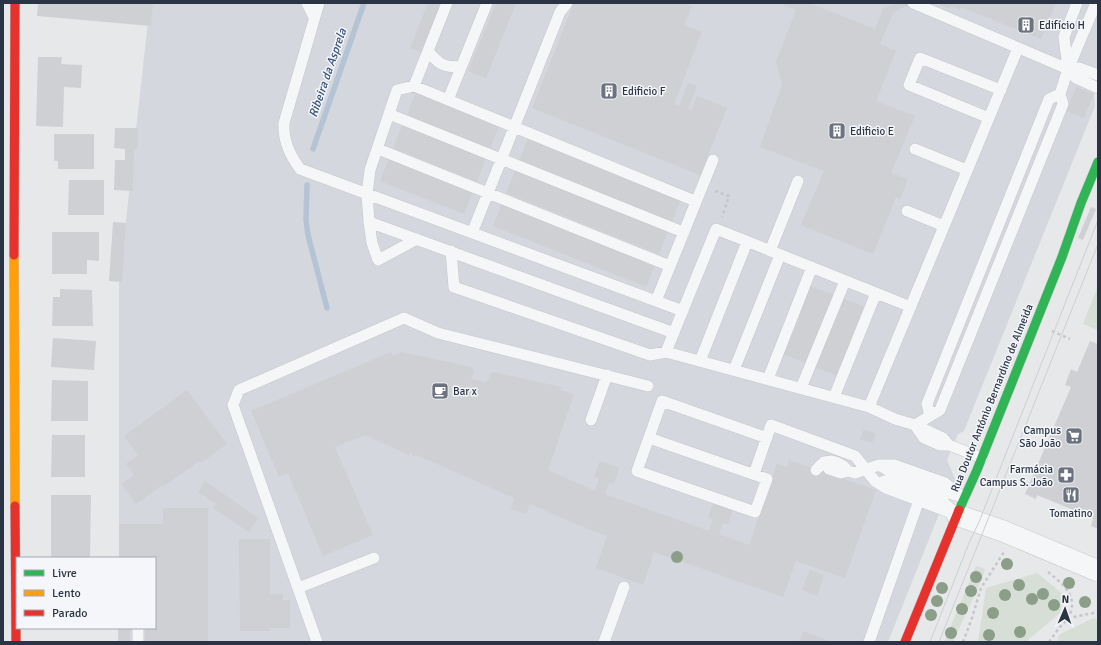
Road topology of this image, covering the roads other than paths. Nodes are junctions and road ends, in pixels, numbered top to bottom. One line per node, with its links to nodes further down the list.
1 (15, 3): 26 (street)
2 (307, 3): 10 (lane)
3 (319, 3): 10 (lane)
4 (447, 3): 12 (lane)
5 (487, 3): 13 (lane)
6 (913, 3): 11 (lane)
7 (1077, 3): 14 (lane)
8 (1096, 3): 14 (lane)
9 (560, 6): 23 (lane)
10 (314, 18): 33 (lane)
11 (1018, 48): 14 (lane); 18 (lane)
12 (428, 51): 13 (lane); 16 (lane)
13 (461, 67): 20 (lane)
14 (1068, 69): 15 (lane); 17 (lane); 19 (lane)
15 (1098, 75)
16 (414, 86): 20 (lane); 21 (lane)
17 (1098, 88)
18 (1001, 90): 22 (lane); 22 (lane)
19 (1060, 94): 47 (lane); 49 (lane)
20 (448, 100): 23 (lane)
21 (389, 114): 24 (lane); 27 (lane)
22 (990, 118): 30 (lane)
23 (514, 127): 27 (lane); 34 (lane)
24 (378, 149): 32 (lane); 33 (lane)
25 (915, 149): 30 (lane)
26 (9, 151): 35 (street)
27 (502, 159): 32 (lane); 39 (lane)
28 (713, 160): 34 (lane)
29 (1098, 162): 69 (street, Rua Doutor António Bernardino de Almeida)
30 (967, 170): 38 (lane)
31 (798, 181): 44 (lane)
32 (488, 193): 40 (lane); 45 (lane)
33 (367, 194): 37 (lane); 40 (lane)
34 (695, 201): 39 (lane)
35 (9, 206): 81 (street)
36 (907, 212): 38 (lane)
37 (369, 222): 41 (lane); 41 (lane)
38 (944, 226): 52 (lane)
39 (683, 232): 45 (lane)
40 (472, 233): 51 (lane)
41 (418, 239): 43 (lane)
42 (747, 242): 44 (lane); 53 (lane); 56 (lane)
43 (451, 251): 54 (lane); 55 (lane)
44 (775, 253): 46 (lane); 57 (lane)
45 (670, 266): 51 (lane)
46 (812, 267): 48 (lane); 59 (lane)
47 (978, 278): 49 (lane); 64 (lane)
48 (844, 281): 50 (lane); 61 (lane)
49 (991, 284): 64 (lane)
50 (876, 293): 52 (lane); 62 (lane)
51 (656, 301): 53 (lane)
52 (910, 307): 63 (lane)
53 (683, 311): 54 (lane)
54 (674, 334): 55 (lane)
55 (666, 352): 56 (lane)
56 (700, 361): 57 (lane)
57 (734, 370): 59 (lane)
58 (608, 375): 60 (lane); 65 (lane); 79 (lane)
59 (768, 379): 61 (lane)
60 (648, 386)
61 (801, 388): 62 (lane)
62 (834, 397): 63 (lane)
63 (869, 407): 66 (lane)
64 (930, 416): 66 (lane)
65 (591, 420)
66 (914, 424): 69 (lane)
67 (649, 438): 68 (lane); 72 (lane); 72 (lane)
68 (767, 438): 71 (lane); 72 (lane)
69 (982, 458): 75 (street, Rua Doutor António Bernardino de Almeida)
70 (820, 466): 71 (lane)
71 (866, 469): 73 (lane); 75 (lane)
72 (754, 474)
73 (875, 481): 74 (lane); 75 (lane)
74 (919, 500): 75 (lane); 85 (lane)
75 (960, 506): 77 (street); 86 (street, Rua Doutor António Bernardino de Almeida)
76 (374, 558): 79 (lane)
77 (1098, 571)
78 (624, 587): 84 (lane)
79 (298, 588): 83 (lane)
80 (138, 629): 82 (lane)
81 (16, 642)
82 (138, 642)
83 (317, 642)
84 (604, 642)
85 (869, 642)
86 (905, 642)

